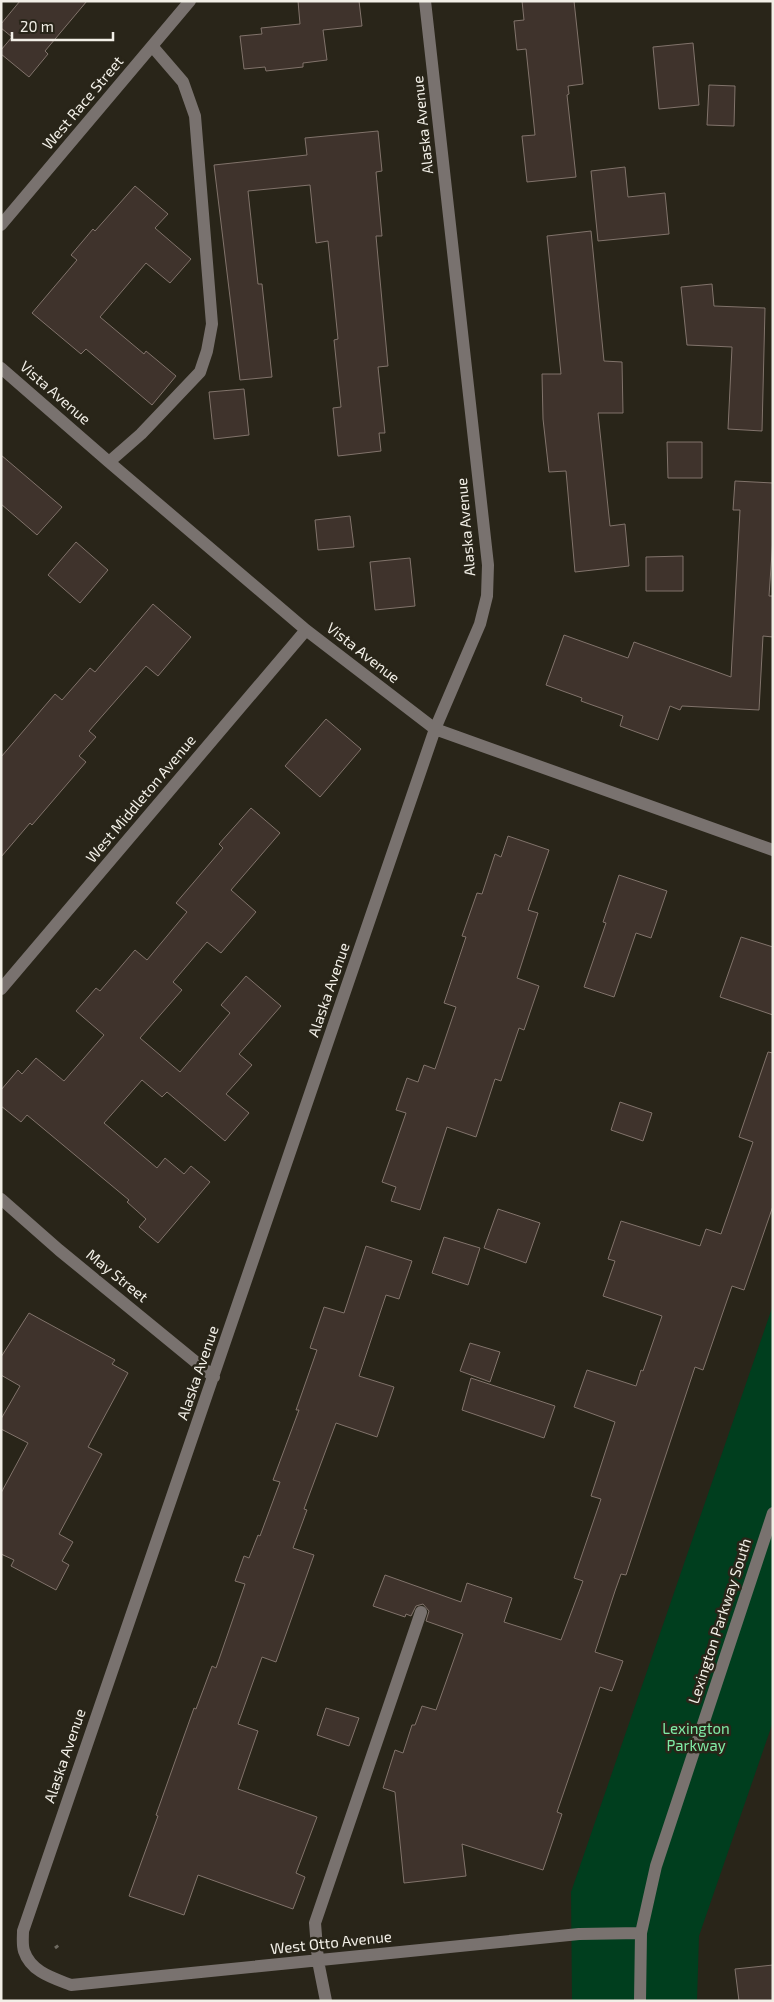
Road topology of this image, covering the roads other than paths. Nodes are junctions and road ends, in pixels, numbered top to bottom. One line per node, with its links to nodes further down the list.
1 (190, 1): 3 (street, West Race Street)
2 (425, 1): 8 (street, Alaska Avenue)
3 (152, 46): 4 (street, West Race Street); 6 (street)
4 (1, 225)
5 (1, 368): 6 (street, Vista Avenue)
6 (109, 462): 7 (street, Vista Avenue)
7 (306, 630): 8 (street, Vista Avenue); 10 (street, West Middleton Avenue)
8 (435, 729): 9 (street, Vista Avenue); 12 (street, Alaska Avenue)
9 (773, 850)
10 (1, 989)
11 (1, 1199): 12 (street, May Street)
12 (214, 1377): 17 (street, Alaska Avenue)
13 (773, 1512): 15 (street, Lexington Parkway South)
14 (421, 1612): 16 (street)
15 (642, 1933): 16 (street, West Otto Avenue); 19 (street, Lexington Parkway South)
16 (318, 1961): 17 (street, West Otto Avenue); 18 (street)
17 (30, 1962)
18 (326, 2001)
19 (640, 2001)

